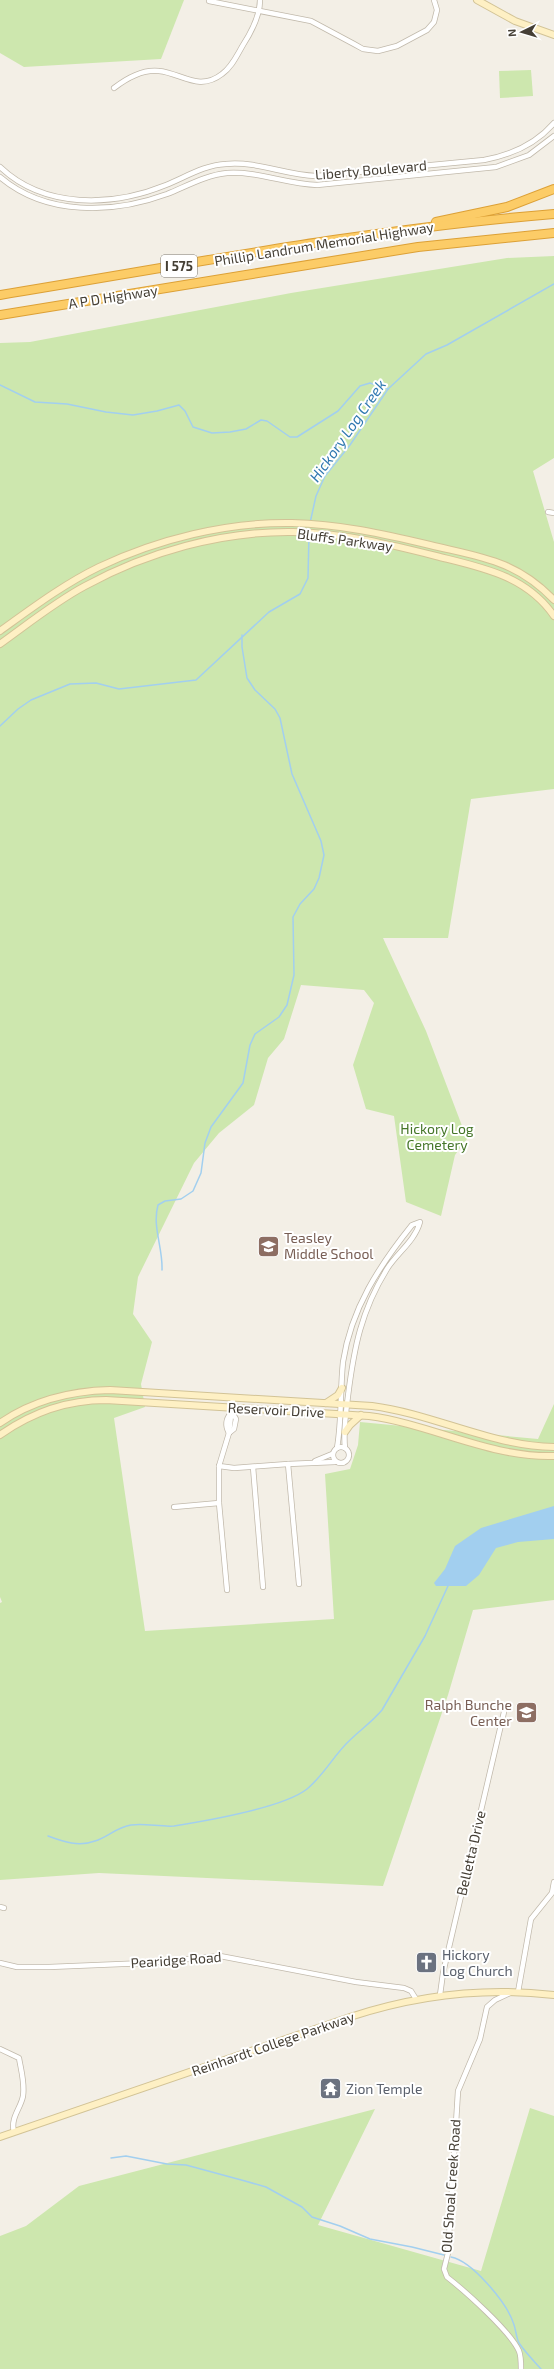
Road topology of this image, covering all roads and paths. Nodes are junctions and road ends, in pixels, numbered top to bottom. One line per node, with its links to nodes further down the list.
1 (260, 0): 5 (street)
2 (434, 0): 5 (street)
3 (477, 0): 6 (main road)
4 (209, 1): 5 (street)
5 (260, 12): 7 (street)
6 (554, 35)
7 (114, 88)
8 (554, 123): 10 (street, Liberty Boulevard)
9 (554, 136): 11 (street, Liberty Boulevard)
10 (0, 167)
11 (0, 177)
12 (554, 189): 16 (highway)
13 (554, 214): 16 (highway, Phillip Landrum Memorial Highway / I 575)
14 (554, 233): 15 (highway, Phillip Landrum Memorial Highway / I 575)
15 (514, 236): 17 (highway); 18 (highway, Phillip Landrum Memorial Highway / I 575)
16 (358, 237): 19 (highway, Phillip Landrum Memorial Highway / I 575)
17 (554, 238)
18 (273, 270): 20 (highway, A P D Highway / I 575)
19 (0, 295)
20 (0, 315)
21 (548, 512): 22 (street)
22 (554, 512)
23 (432, 545): 24 (main road); 25 (main road, Bluffs Parkway); 27 (main road, Bluffs Parkway)
24 (430, 555): 26 (main road, Bluffs Parkway); 28 (main road, Bluffs Parkway)
25 (554, 600)
26 (554, 616)
27 (0, 631): 28 (main road)
28 (6, 640): 29 (main road, Bluffs Parkway)
29 (0, 644)
30 (342, 1388): 32 (main road); 33 (street); 33 (street)
31 (234, 1398): 32 (main road, Reservoir Drive); 34 (street); 37 (main road, Reservoir Drive)
32 (325, 1403): 33 (main road, Reservoir Drive)
33 (344, 1404): 35 (street); 41 (main road, Reservoir Drive)
34 (232, 1410): 35 (main road, Reservoir Drive); 39 (street); 39 (street); 40 (main road, Reservoir Drive)
35 (343, 1414): 36 (main road, Reservoir Drive); 38 (street); 42 (street)
36 (361, 1415): 38 (main road); 45 (main road, Reservoir Drive)
37 (0, 1423)
38 (345, 1432): 43 (street)
39 (228, 1434): 49 (street)
40 (0, 1435)
41 (554, 1447)
42 (337, 1448): 43 (street); 44 (street)
43 (345, 1448): 47 (street)
44 (332, 1454): 46 (street); 47 (street)
45 (554, 1456)
46 (315, 1461): 47 (street); 48 (street)
47 (335, 1462)
48 (288, 1464): 50 (street); 53 (street)
49 (220, 1466): 50 (street); 51 (street)
50 (252, 1467): 54 (street)
51 (219, 1503): 52 (street); 55 (street)
52 (174, 1507)
53 (299, 1584)
54 (263, 1587)
55 (227, 1590)
56 (504, 1712): 60 (street, Belletta Drive)
57 (554, 1882): 59 (street)
58 (0, 1963): 62 (street, Pearidge Road)
59 (515, 1992): 60 (main road, Reinhardt College Parkway); 61 (main road, Reinhardt College Parkway); 66 (street, Old Shoal Creek Road)
60 (440, 1995): 62 (main road, Reinhardt College Parkway)
61 (554, 1995)
62 (416, 1999): 64 (main road, Reinhardt College Parkway)
63 (0, 2049): 64 (street)
64 (14, 2132): 65 (main road, Reinhardt College Parkway)
65 (0, 2137)
66 (521, 2369)

